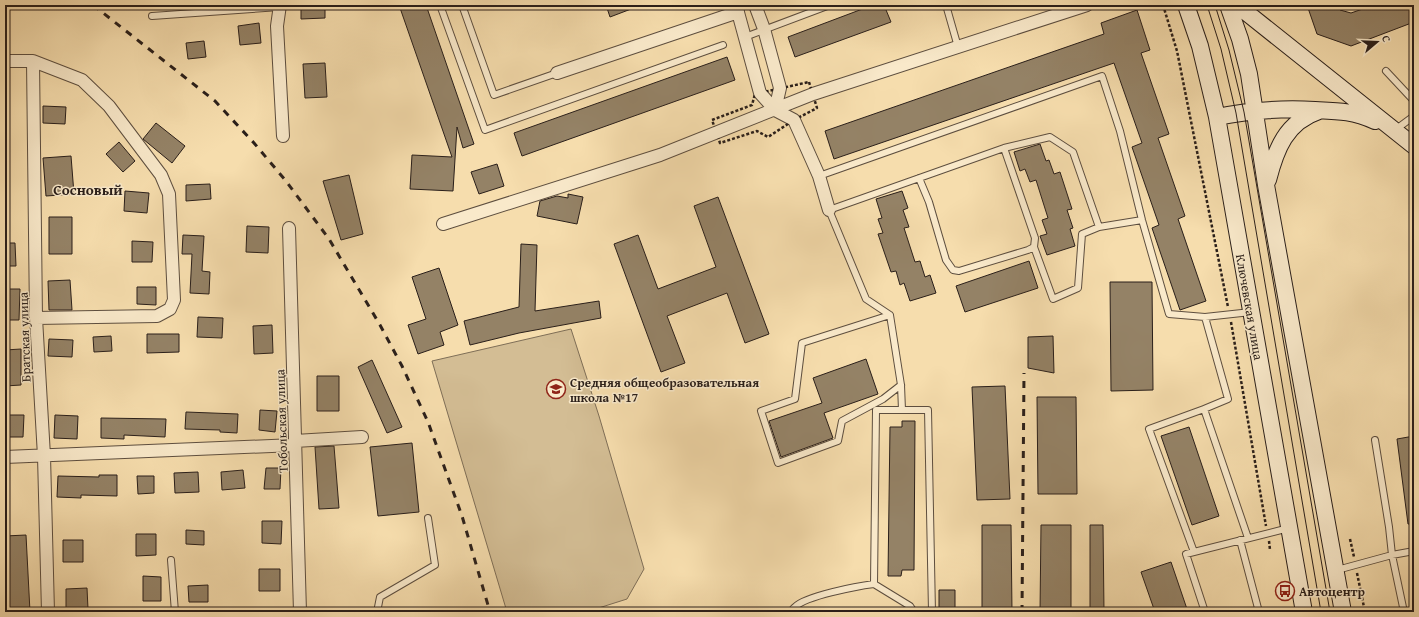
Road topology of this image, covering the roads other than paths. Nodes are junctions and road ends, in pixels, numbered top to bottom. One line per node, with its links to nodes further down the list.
1 (440, 5): 16 (lane)
2 (462, 5): 21 (lane)
3 (755, 5): 14 (street)
4 (830, 5): 12 (lane)
5 (946, 5): 17 (lane)
6 (1186, 5): 27 (main road, Ключевская улица)
7 (1228, 5): 24 (main road)
8 (1237, 5): 28 (main road)
9 (280, 6): 13 (lane); 29 (street)
10 (1082, 6): 17 (street)
11 (737, 8): 15 (street); 21 (street)
12 (815, 8): 14 (lane)
13 (152, 16)
14 (764, 30): 15 (lane); 23 (street)
15 (744, 37): 23 (street)
16 (723, 45)
17 (958, 47): 23 (street)
18 (32, 60): 19 (street); 44 (street, Братская улица); 44 (street)
19 (5, 61)
20 (1386, 71): 22 (lane)
21 (557, 73)
22 (1414, 101)
23 (775, 110): 32 (street); 37 (street)
24 (1254, 110): 25 (main road); 27 (main road); 34 (main road)
25 (1321, 110): 28 (main road); 34 (main road)
26 (1414, 116): 28 (lane)
27 (1217, 117): 41 (main road, Ключевская улица)
28 (1392, 130): 30 (main road)
29 (282, 136)
30 (1414, 146)
31 (1004, 148): 33 (lane); 38 (lane); 40 (lane)
32 (819, 176): 35 (street); 36 (lane)
33 (919, 178): 35 (lane); 40 (lane)
34 (1266, 185): 61 (main road)
35 (829, 210): 42 (lane)
36 (1142, 220): 38 (lane); 43 (lane)
37 (443, 224)
38 (1099, 227): 40 (lane)
39 (289, 228): 50 (street, Тобольская улица)
40 (1034, 246)
41 (1251, 312): 43 (lane); 54 (main road, Ключевская улица)
42 (890, 315): 45 (lane); 45 (lane)
43 (1205, 317): 46 (lane)
44 (36, 318): 51 (street, Братская улица)
45 (901, 385): 47 (lane)
46 (1204, 409): 55 (lane); 58 (lane)
47 (902, 410): 62 (lane); 69 (lane)
48 (362, 437): 50 (street)
49 (1375, 440): 59 (lane)
50 (295, 443): 51 (street); 65 (street, Тобольская улица)
51 (44, 456): 52 (street); 63 (street, Братская улица)
52 (5, 457)
53 (428, 518): 66 (lane)
54 (1289, 528): 55 (lane); 72 (main road, Ключевская улица)
55 (1248, 538): 56 (lane)
56 (1240, 540): 58 (lane); 71 (lane)
57 (1414, 551): 59 (lane)
58 (1194, 552): 70 (lane)
59 (1392, 555): 61 (lane); 74 (lane)
60 (171, 560): 64 (lane)
61 (1335, 570): 73 (main road)
62 (874, 584): 67 (lane); 68 (lane)
63 (48, 612)
64 (175, 612)
65 (300, 612)
66 (377, 612)
67 (791, 612)
68 (914, 612)
69 (932, 612)
70 (1205, 612)
71 (1259, 612)
72 (1304, 612)
73 (1343, 612)
74 (1404, 612)

